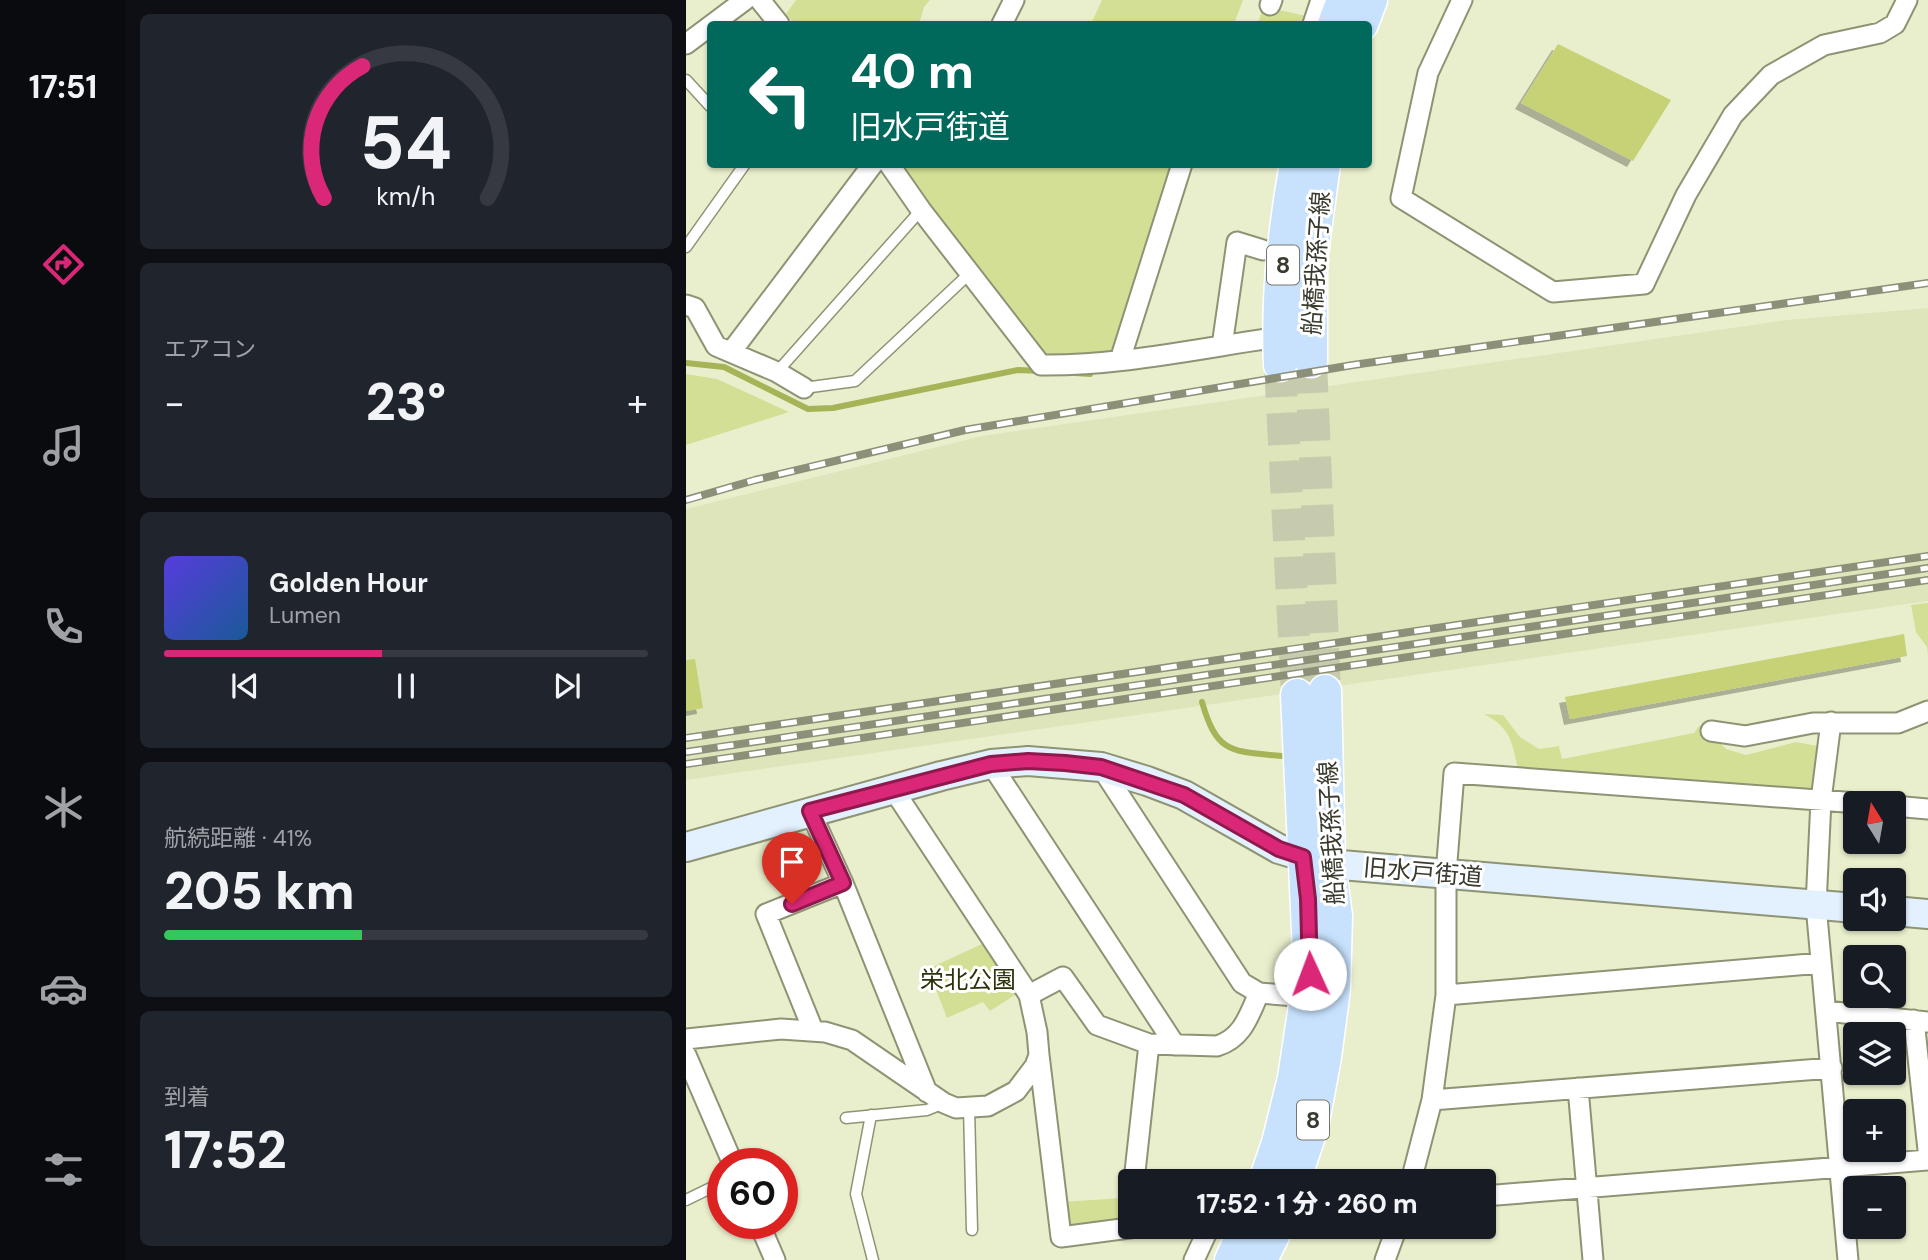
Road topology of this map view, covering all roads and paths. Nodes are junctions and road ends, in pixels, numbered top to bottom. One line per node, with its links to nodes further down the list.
1 (746, 0): 9 (street)
2 (760, 0): 10 (street)
3 (1014, 0): 11 (street)
4 (1321, 0): 12 (street)
5 (1343, 0): 13 (main road)
6 (1371, 0): 14 (main road)
7 (1461, 0): 8 (street)
8 (1907, 0)
9 (717, 21)
10 (777, 21)
11 (1004, 21)
12 (1314, 21)
13 (1335, 21)
14 (1363, 21)
15 (707, 29): 16 (street)
16 (686, 44)
17 (686, 80): 18 (lane)
18 (707, 103)
19 (742, 168): 26 (lane)
20 (870, 168): 31 (street)
21 (892, 168): 25 (street)
22 (1181, 168): 33 (street)
23 (1295, 168): 32 (main road, 船橋我孫子線 / 8)
24 (1323, 168): 32 (main road, 船橋我孫子線 / 8)
25 (921, 210): 28 (street); 34 (lane)
26 (686, 247)
27 (1263, 250): 30 (street)
28 (970, 272): 33 (street); 35 (lane)
29 (686, 305): 31 (street)
30 (1222, 346): 32 (street); 33 (street)
31 (731, 352): 34 (street)
32 (1290, 355)
33 (1119, 360)
34 (777, 372): 35 (street)
35 (804, 388)
36 (1311, 693): 49 (main road, 船橋我孫子線 / 8)
37 (1928, 711): 38 (street)
38 (1831, 722): 39 (street); 43 (street)
39 (1712, 731)
40 (991, 764): 41 (street, 旧水戸街道); 42 (street, 旧水戸街道); 66 (street)
41 (1101, 767): 49 (street, 旧水戸街道); 57 (street)
42 (893, 789): 47 (street, 旧水戸街道); 58 (street)
43 (1822, 800): 44 (street); 50 (street); 52 (street)
44 (1843, 802)
45 (1906, 807): 46 (street)
46 (1928, 809)
47 (810, 811): 48 (street, 旧水戸街道); 51 (street)
48 (686, 847)
49 (1316, 860): 50 (street, 旧水戸街道); 60 (main road, 船橋我孫子線 / 8); 83 (main road, 船橋我孫子線 / 8)
50 (1446, 874): 52 (street, 旧水戸街道); 59 (street)
51 (843, 883): 63 (street); 71 (street)
52 (1816, 905): 53 (street, 旧水戸街道); 56 (street)
53 (1843, 907)
54 (1906, 912): 55 (street)
55 (1928, 914)
56 (1821, 963): 59 (street); 61 (street)
57 (1259, 993): 60 (street); 66 (street)
58 (1029, 995): 65 (street); 68 (street)
59 (1446, 995): 72 (street)
60 (1308, 997): 82 (main road, 船橋我孫子線 / 8)
61 (1826, 1012): 62 (street); 69 (street)
62 (1921, 1021): 78 (street)
63 (813, 1030): 64 (street); 71 (street)
64 (686, 1039)
65 (1149, 1044): 66 (street); 81 (street)
66 (1175, 1045)
67 (686, 1055): 77 (street)
68 (1039, 1055): 74 (street); 89 (street)
69 (1832, 1068): 70 (street); 80 (street)
70 (1578, 1088): 72 (street); 85 (street)
71 (927, 1092): 73 (street)
72 (1432, 1100): 84 (street)
73 (944, 1103): 74 (street); 75 (lane)
74 (969, 1107): 90 (lane)
75 (871, 1115): 76 (lane); 98 (lane)
76 (846, 1118)
77 (726, 1148)
78 (1928, 1150)
79 (1928, 1160): 80 (street)
80 (1840, 1167): 85 (street); 105 (street)
81 (1135, 1169)
82 (1269, 1169)
83 (1298, 1169)
84 (1414, 1169)
85 (1587, 1188): 87 (street); 104 (street)
86 (707, 1190): 88 (lane)
87 (1496, 1195)
88 (686, 1200)
89 (1118, 1225)
90 (972, 1230)
91 (766, 1239): 97 (street)
92 (1204, 1239): 99 (street)
93 (1241, 1239): 100 (main road)
94 (1271, 1239): 101 (main road)
95 (1276, 1239): 102 (street)
96 (1393, 1239): 103 (street)
97 (775, 1260)
98 (873, 1260)
99 (1194, 1260)
100 (1231, 1260)
101 (1261, 1260)
102 (1274, 1260)
103 (1385, 1260)
104 (1593, 1260)
105 (1848, 1260)

